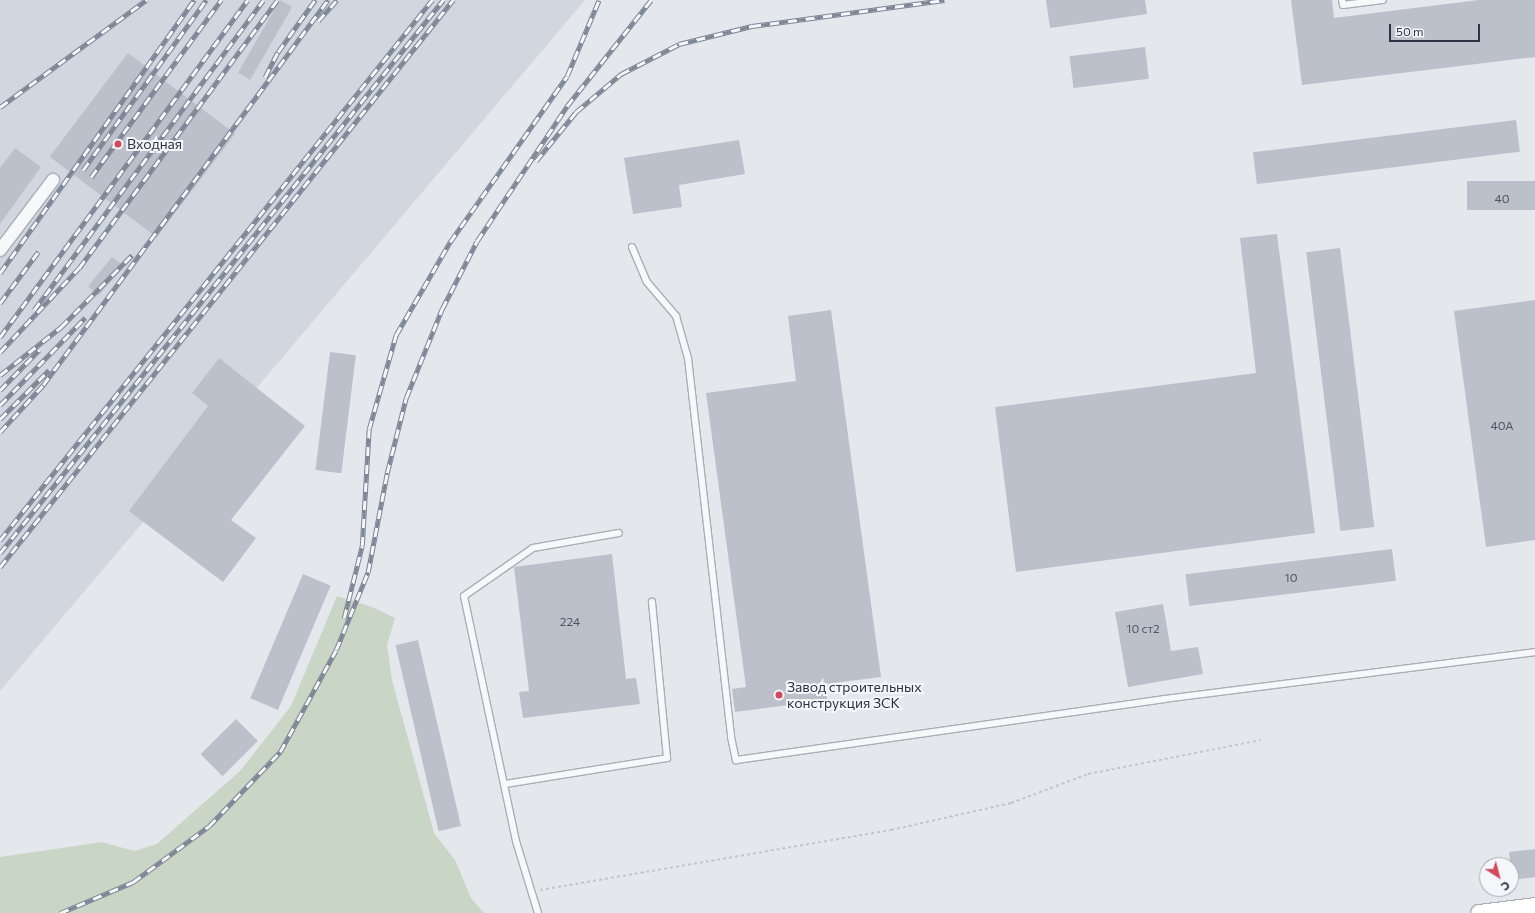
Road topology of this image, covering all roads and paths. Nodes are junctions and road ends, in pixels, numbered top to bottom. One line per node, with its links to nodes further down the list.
1 (1342, 0): 2 (lane)
2 (1383, 0)
3 (53, 180): 4 (street)
4 (1, 246)
5 (632, 247): 8 (lane)
6 (619, 533): 10 (lane)
7 (652, 602): 10 (lane)
8 (1535, 652)
9 (1261, 740): 11 (path)
10 (505, 784): 11 (lane)
11 (531, 892): 13 (lane)
12 (1535, 906): 14 (main road)
13 (538, 913)
14 (1479, 913)

